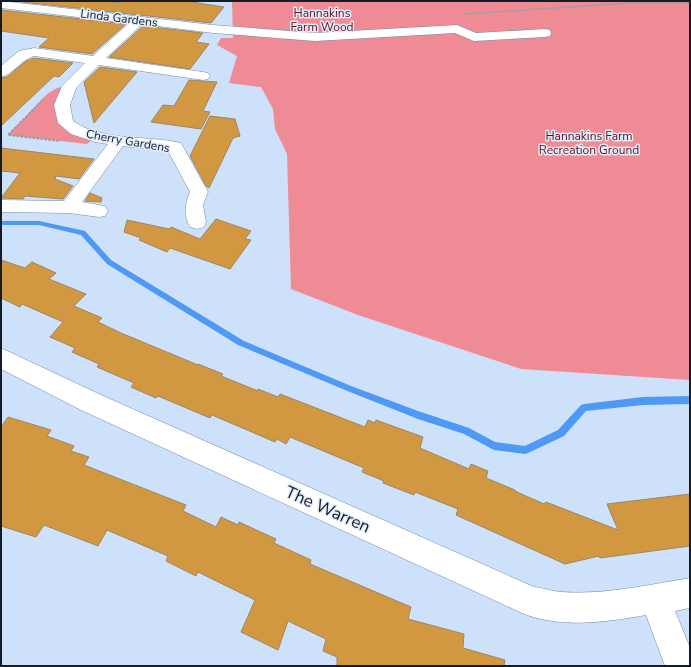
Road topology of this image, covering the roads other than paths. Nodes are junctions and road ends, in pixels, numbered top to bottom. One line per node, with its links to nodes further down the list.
1 (1, 4): 2 (street, Linda Gardens)
2 (139, 20): 3 (street, Linda Gardens); 4 (street, Cherry Gardens)
3 (545, 33)
4 (96, 61): 5 (street); 6 (street); 7 (street, Cherry Gardens)
5 (1, 73)
6 (203, 76)
7 (119, 140): 9 (street); 11 (street, Cherry Gardens)
8 (1, 206): 9 (street)
9 (69, 207): 10 (street)
10 (99, 211)
11 (197, 222)
12 (5, 365): 14 (street, The Warren)
13 (690, 593): 14 (street, The Warren)
14 (655, 599): 15 (street)
15 (681, 666)

